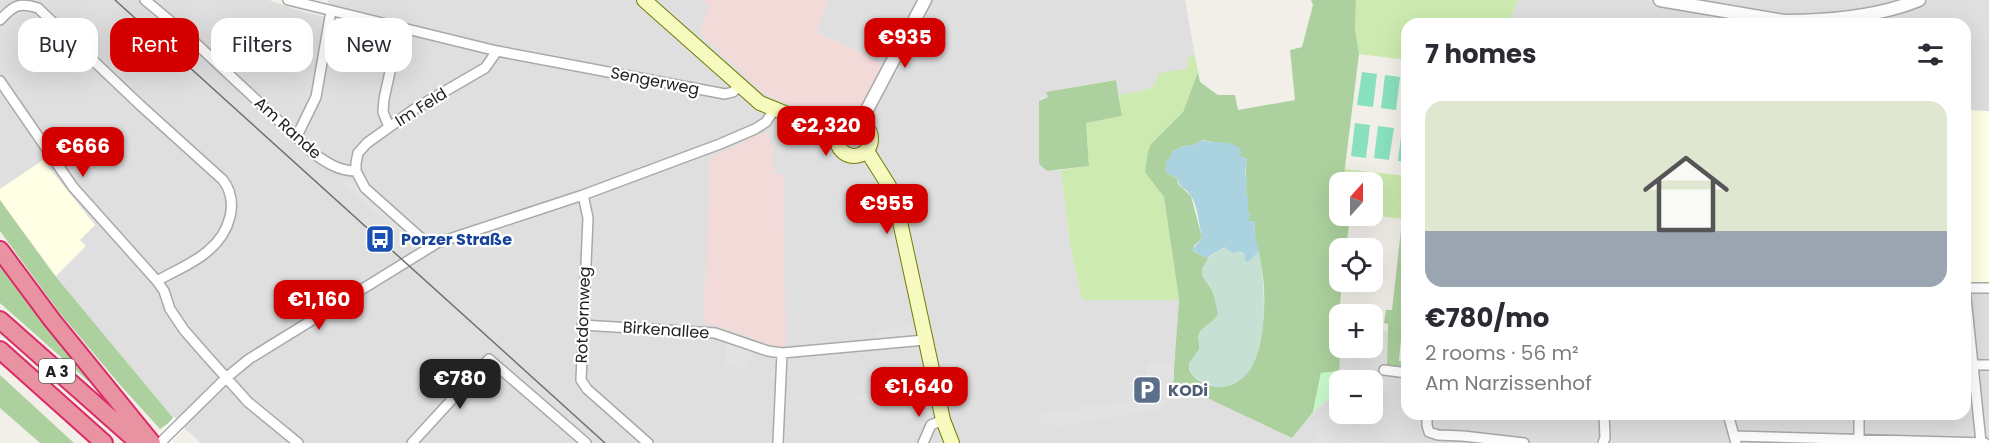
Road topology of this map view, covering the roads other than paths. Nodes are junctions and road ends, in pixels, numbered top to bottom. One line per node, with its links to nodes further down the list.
1 (145, 0): 21 (street, Am Rande)
2 (288, 0): 7 (street, Sengerweg)
3 (644, 0): 16 (main road)
4 (925, 0): 18 (street)
5 (1660, 0): 9 (street)
6 (1919, 0): 10 (street)
7 (331, 12): 8 (street, Sengerweg); 21 (street)
8 (361, 18)
9 (1761, 18)
10 (1836, 18)
11 (0, 20): 27 (street)
12 (412, 29): 13 (street, Sengerweg)
13 (497, 51): 16 (street, Sengerweg); 19 (street, Im Feld)
14 (390, 72): 19 (street)
15 (0, 81): 27 (street)
16 (739, 86): 17 (main road)
17 (774, 110): 20 (main road); 24 (street)
18 (860, 123): 20 (main road); 22 (main road)
19 (389, 127): 23 (street, Im Feld)
20 (838, 132): 22 (main road)
21 (296, 138): 23 (street, Am Rande)
22 (867, 151): 32 (main road)
23 (356, 171): 25 (street)
24 (583, 195): 25 (street); 31 (street, Rotdornweg)
25 (431, 247): 40 (street)
26 (0, 250): 52 (highway)
27 (157, 281): 40 (street)
28 (1971, 288): 29 (street)
29 (1989, 288)
30 (0, 320): 51 (highway, A 3)
31 (582, 325): 34 (street, Birkenallee); 57 (street, Rotdornweg)
32 (926, 340): 34 (street, Birkenallee); 41 (main road)
33 (0, 350): 50 (highway, A 3)
34 (782, 353): 58 (street)
35 (1971, 354): 36 (street)
36 (1972, 365): 37 (street); 62 (street)
37 (1989, 365)
38 (1384, 370): 39 (street)
39 (1401, 372)
40 (226, 378): 53 (street); 54 (street)
41 (943, 420): 59 (street); 60 (main road)
42 (1427, 420): 61 (street)
43 (1604, 420): 48 (street)
44 (1730, 420): 46 (street)
45 (1859, 420): 47 (street)
46 (1735, 440): 47 (street)
47 (1859, 440): 49 (street)
48 (1606, 441)
49 (1923, 442): 62 (street)
50 (104, 443)
51 (139, 443)
52 (152, 443)
53 (160, 443)
54 (298, 443)
55 (411, 443): 56 (street)
56 (586, 443)
57 (648, 443)
58 (778, 443)
59 (923, 443)
60 (952, 443)
61 (1524, 443)
62 (1983, 443)

